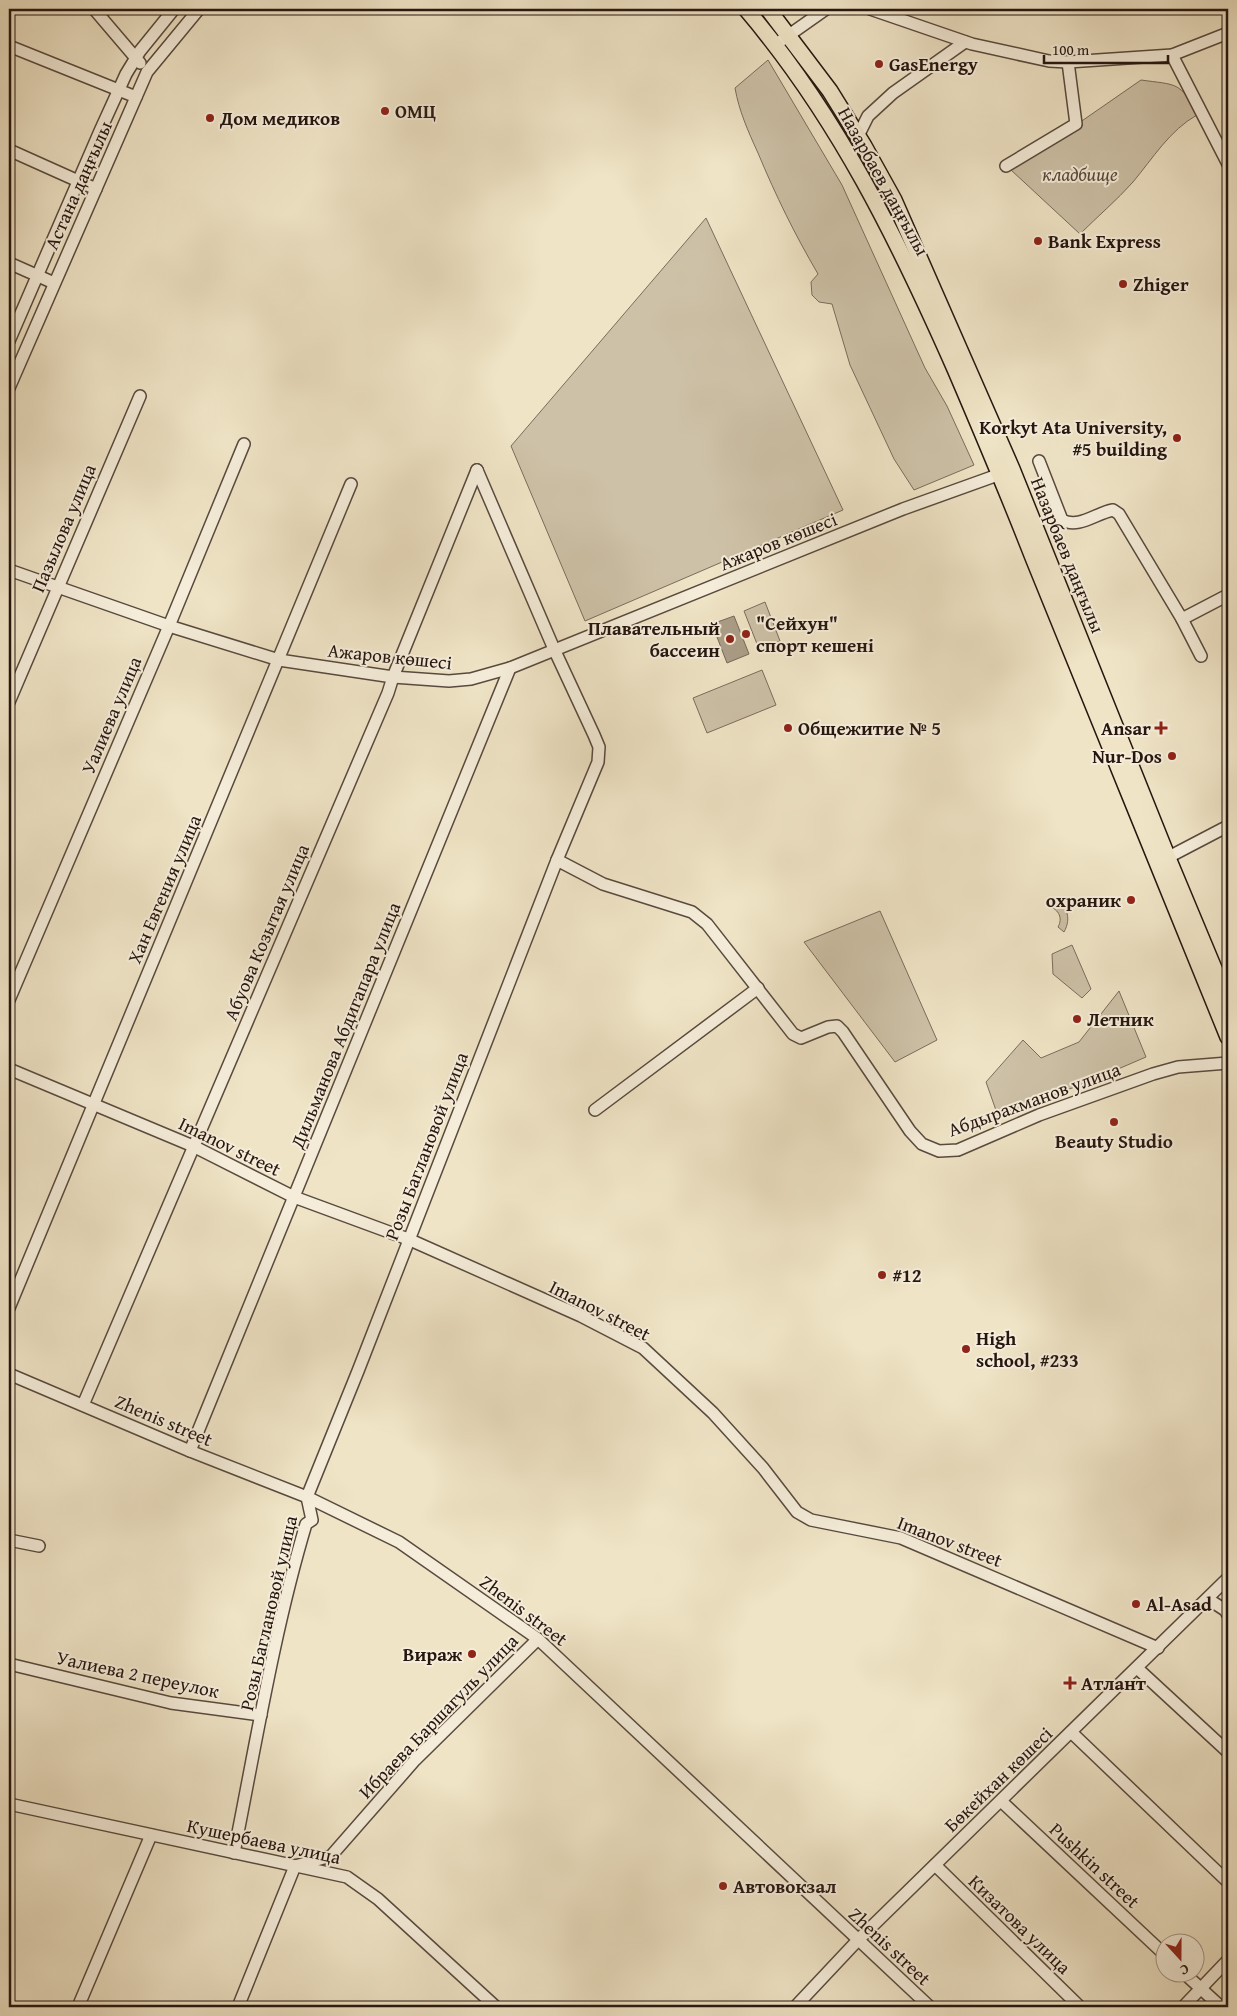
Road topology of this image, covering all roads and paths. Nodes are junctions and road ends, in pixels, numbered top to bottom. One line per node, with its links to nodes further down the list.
1 (94, 9): 14 (street)
2 (174, 9): 14 (street, Астана даңғылы)
3 (199, 9): 16 (street, Астана даңғылы)
4 (746, 9): 11 (main road, Назарбаев даңғылы)
5 (768, 9): 9 (main road, Назарбаев даңғылы)
6 (826, 9): 9 (street)
7 (870, 9): 10 (street)
8 (1228, 32): 13 (street)
9 (788, 34): 11 (street); 19 (main road, Назарбаев даңғылы)
10 (965, 42): 15 (street); 19 (street)
11 (777, 45): 34 (main road, Назарбаев даңғылы)
12 (9, 46): 17 (street)
13 (1172, 55): 15 (street); 21 (street)
14 (136, 58): 16 (street); 17 (street, Астана даңғылы)
15 (1068, 62): 22 (street)
16 (148, 72): 18 (street, Астана даңғылы)
17 (119, 89): 18 (street); 23 (street, Астана даңғылы)
18 (136, 97): 24 (street, Астана даңғылы)
19 (858, 136): 34 (main road, Назарбаев даңғылы)
20 (9, 150): 23 (street)
21 (1228, 164)
22 (1006, 166)
23 (78, 180): 24 (street); 26 (street, Астана даңғылы)
24 (96, 189): 27 (street, Астана даңғылы)
25 (9, 263): 26 (street)
26 (37, 275): 27 (street); 28 (street, Астана даңғылы)
27 (54, 283): 29 (street, Астана даңғылы)
28 (9, 341)
29 (9, 388)
30 (140, 396): 37 (street, Пазылова улица)
31 (244, 444): 40 (street, Уалиева улица)
32 (1039, 461): 39 (street)
33 (477, 470): 41 (street, Розы Баглановой улица); 45 (street, Абуова Козытая улица)
34 (1006, 472): 41 (street, Ажаров көшесі); 49 (main road, Назарбаев даңғылы)
35 (351, 484): 43 (street, Хан Евгения улица)
36 (9, 570): 37 (street, Ажаров көшесі)
37 (56, 588): 40 (street, Ажаров көшесі); 46 (street, Пазылова улица)
38 (1228, 595): 39 (street)
39 (1182, 619): 42 (street)
40 (169, 626): 43 (street, Ажаров көшесі); 51 (street, Уалиева улица)
41 (554, 649): 44 (street, Ажаров көшесі); 48 (street, Розы Баглановой улица)
42 (1201, 656)
43 (279, 660): 45 (street, Ажаров көшесі); 56 (street, Хан Евгения улица)
44 (510, 668): 45 (street, Ажаров көшесі); 59 (street, Дильманова Абдигапара улица)
45 (393, 677): 58 (street, Абуова Козытая улица)
46 (9, 702)
47 (1226, 830): 49 (street)
48 (557, 860): 50 (street, Абдырахманов улица); 60 (street, Розы Баглановой улица)
49 (1162, 861): 52 (main road, Назарбаев даңғылы); 53 (main road, Назарбаев даңғылы)
50 (758, 988): 54 (street, Абдырахманов улица); 57 (street)
51 (9, 1000)
52 (1228, 1002)
53 (1228, 1037)
54 (1228, 1063)
55 (9, 1069): 56 (street, Imanov street)
56 (92, 1104): 58 (street, Imanov street); 61 (street, Хан Евгения улица)
57 (596, 1110)
58 (193, 1146): 59 (street, Imanov street); 63 (street, Абуова Козытая улица)
59 (294, 1197): 60 (street, Imanov street); 64 (street, Дильманова Абдигапара улица)
60 (408, 1239): 65 (street, Розы Баглановой улица); 72 (street, Imanov street)
61 (9, 1308)
62 (9, 1374): 63 (street, Zhenis street)
63 (83, 1405): 64 (street, Zhenis street)
64 (190, 1451): 65 (street, Zhenis street)
65 (307, 1497): 71 (street, Zhenis street); 75 (street, Розы Баглановой улица)
66 (9, 1540): 67 (street)
67 (39, 1546)
68 (1228, 1578): 69 (street, Бөкейхан көшесі)
69 (1208, 1599): 70 (street); 72 (street, Бөкейхан көшесі)
70 (1228, 1615)
71 (538, 1639): 83 (street, Ибраева Баршагуль улица); 85 (street, Zhenis street)
72 (1158, 1648): 74 (street, Бөкейхан көшесі)
73 (9, 1664): 75 (street, Уалиева 2 переулок)
74 (1137, 1668): 76 (street, Бөкейхан көшесі); 77 (street)
75 (261, 1715): 81 (street, Розы Баглановой улица)
76 (1071, 1732): 78 (street, Бөкейхан көшесі); 84 (street)
77 (1228, 1752)
78 (1001, 1801): 82 (street, Бөкейхан көшесі); 86 (street, Pushkin street)
79 (9, 1804): 80 (street, Кушербаева улица)
80 (151, 1835): 81 (street, Кушербаева улица); 90 (street)
81 (234, 1853): 83 (street, Кушербаева улица)
82 (935, 1865): 85 (street, Бөкейхан көшесі); 95 (street, Кизатова улица)
83 (295, 1866): 91 (street); 92 (street, Кушербаева улица)
84 (1228, 1882)
85 (858, 1940): 93 (street, Бөкейхан көшесі); 94 (street, Zhenis street)
86 (1154, 1945)
87 (1228, 1960): 89 (street)
88 (1196, 1984): 89 (street)
89 (1201, 1988): 96 (street); 97 (street)
90 (78, 2007)
91 (238, 2007)
92 (496, 2007)
93 (795, 2007)
94 (930, 2007)
95 (1080, 2007)
96 (1183, 2007)
97 (1221, 2007)

